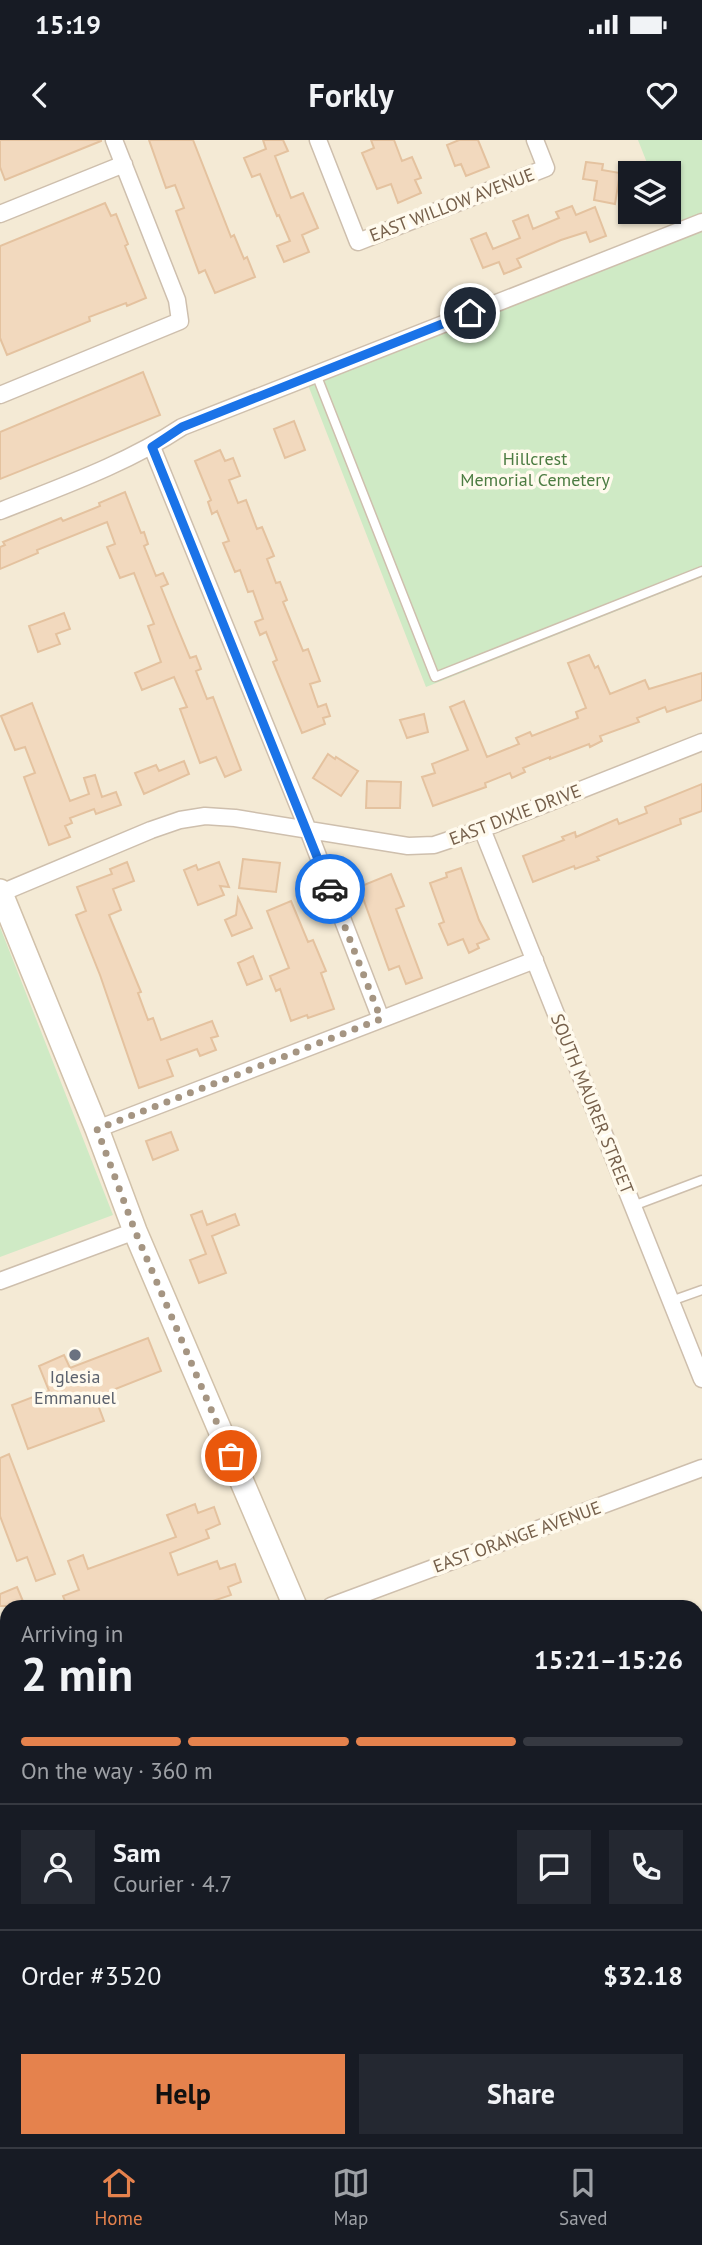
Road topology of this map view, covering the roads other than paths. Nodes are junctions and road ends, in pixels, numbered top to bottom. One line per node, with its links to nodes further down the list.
1 (114, 140): 4 (street)
2 (318, 140): 3 (street, EAST WILLOW AVENUE)
3 (535, 140)
4 (124, 164): 5 (street); 8 (street)
5 (0, 214)
6 (702, 222): 7 (street)
7 (316, 374): 9 (street); 11 (lane)
8 (0, 395)
9 (152, 447): 10 (street); 14 (street)
10 (0, 511)
11 (702, 572)
12 (702, 742): 13 (street, EAST DIXIE DRIVE)
13 (482, 829): 14 (street, EAST DIXIE DRIVE); 16 (street, SOUTH MAURER STREET)
14 (308, 830): 15 (street, EAST DIXIE DRIVE); 17 (street)
15 (0, 892): 18 (street)
16 (535, 960): 17 (street); 20 (street, SOUTH MAURER STREET)
17 (381, 1019): 18 (street)
18 (97, 1129): 21 (street)
19 (702, 1180): 20 (lane)
20 (633, 1206): 24 (street, SOUTH MAURER STREET)
21 (135, 1231): 22 (street); 27 (street)
22 (0, 1281)
23 (702, 1290): 24 (lane)
24 (671, 1301): 25 (street, SOUTH MAURER STREET)
25 (702, 1379)
26 (702, 1468): 28 (street, EAST ORANGE AVENUE)
27 (292, 1600)
28 (347, 1600)

